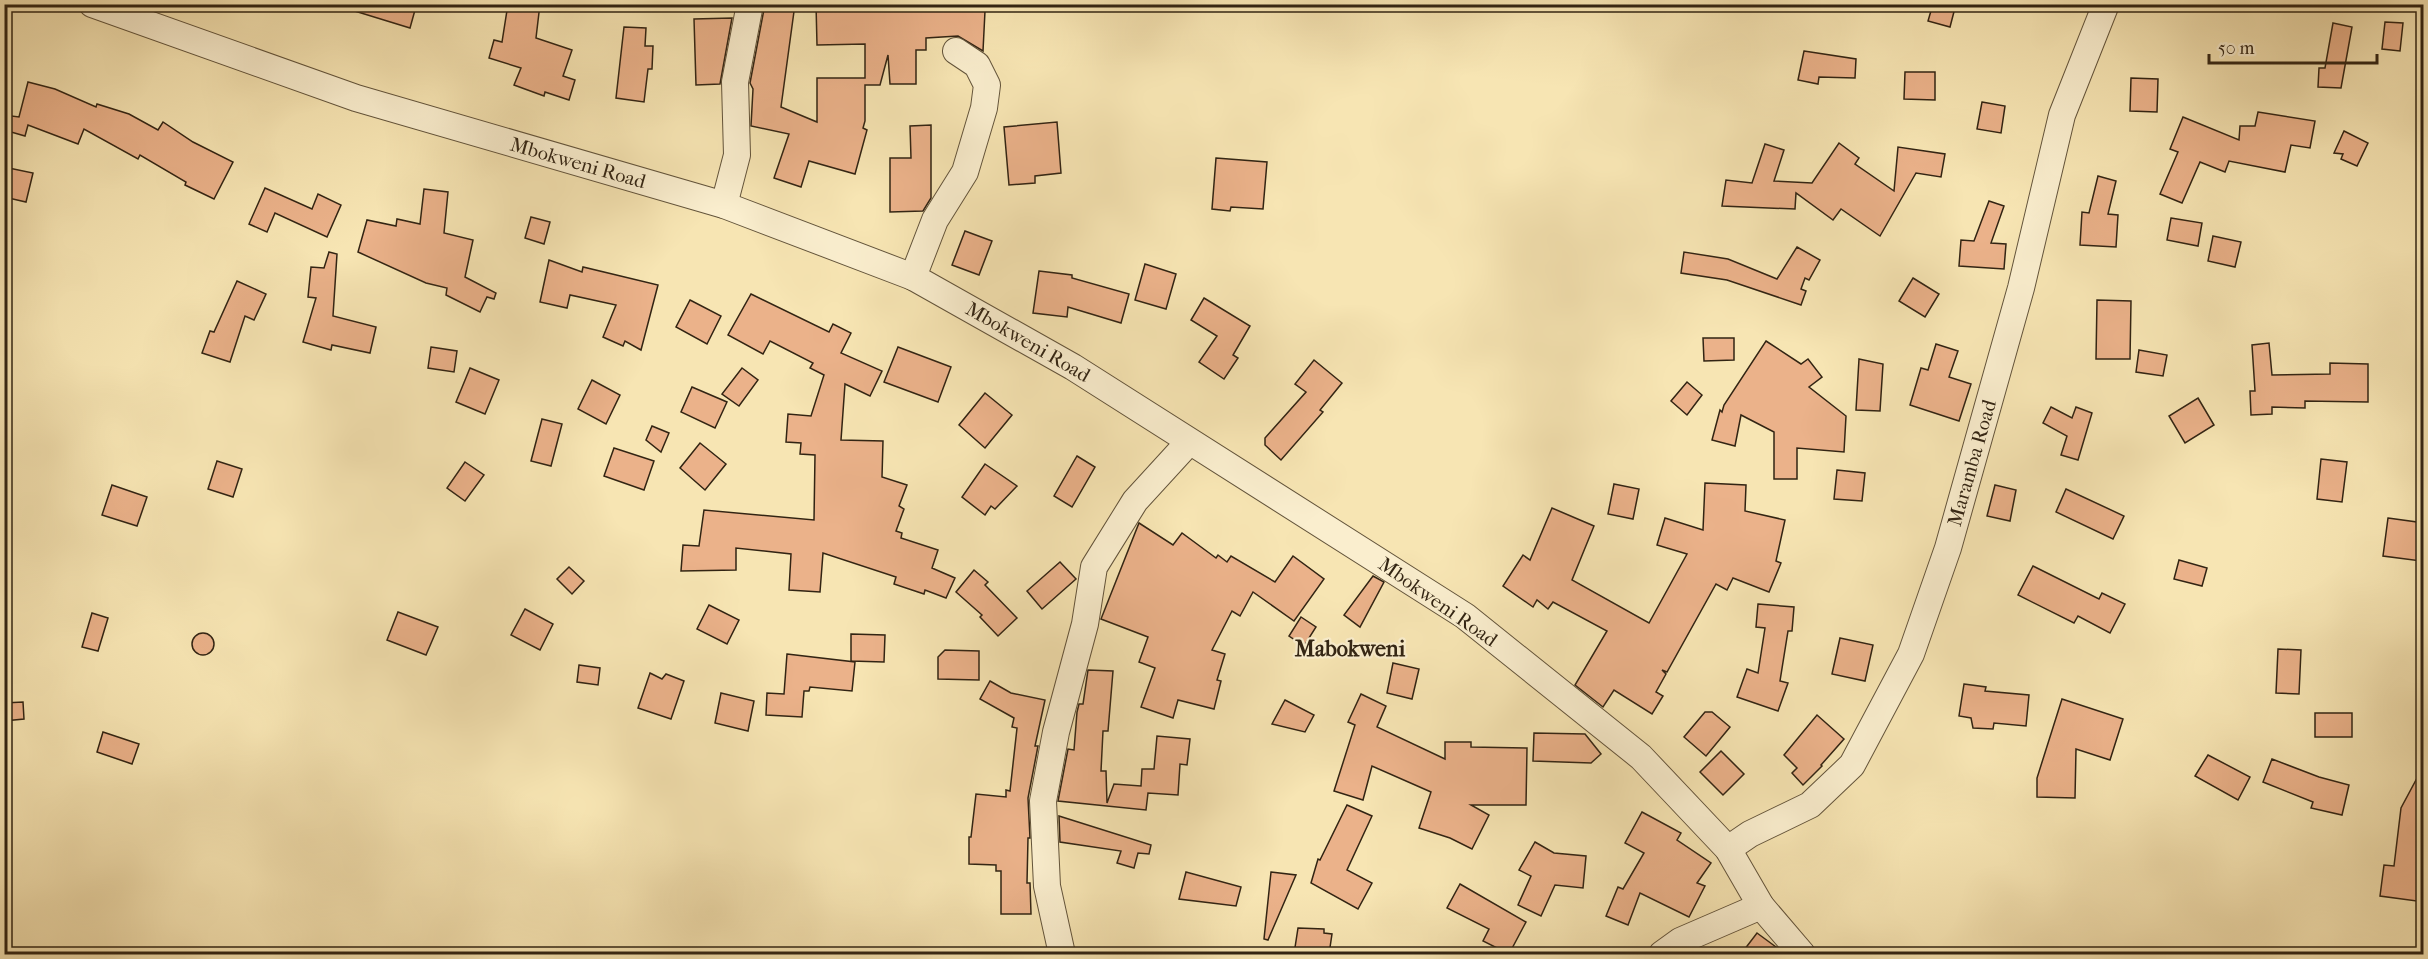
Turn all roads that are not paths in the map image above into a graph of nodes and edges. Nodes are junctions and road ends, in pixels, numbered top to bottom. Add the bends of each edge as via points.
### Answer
1 (92, 4) edge
2 (750, 4) edge
3 (2106, 4) edge
4 (956, 51) dead end
5 (724, 205) junction
6 (913, 277) junction
7 (1189, 442) junction
8 (1728, 849) junction
9 (1761, 906) junction
10 (1062, 954) edge
11 (1662, 954) edge
12 (1802, 954) edge

1 - 5 street, Mbokweni Road via 356,98
2 - 5 street via 735,82 737,155
3 - 8 street, Maramba Road via 2062,115 2021,288 1952,537 1911,654 1852,765 1810,805
4 - 6 street via 977,65 987,85 984,108 965,172 935,220
5 - 6 street, Mbokweni Road
6 - 7 street, Mbokweni Road via 1074,367
7 - 8 street, Mbokweni Road via 1465,616 1641,757
7 - 10 street via 1135,501 1094,567 1085,624 1056,732 1043,801 1047,886
8 - 9 street, Mbokweni Road
9 - 11 street via 1680,941
9 - 12 street, Mbokweni Road

